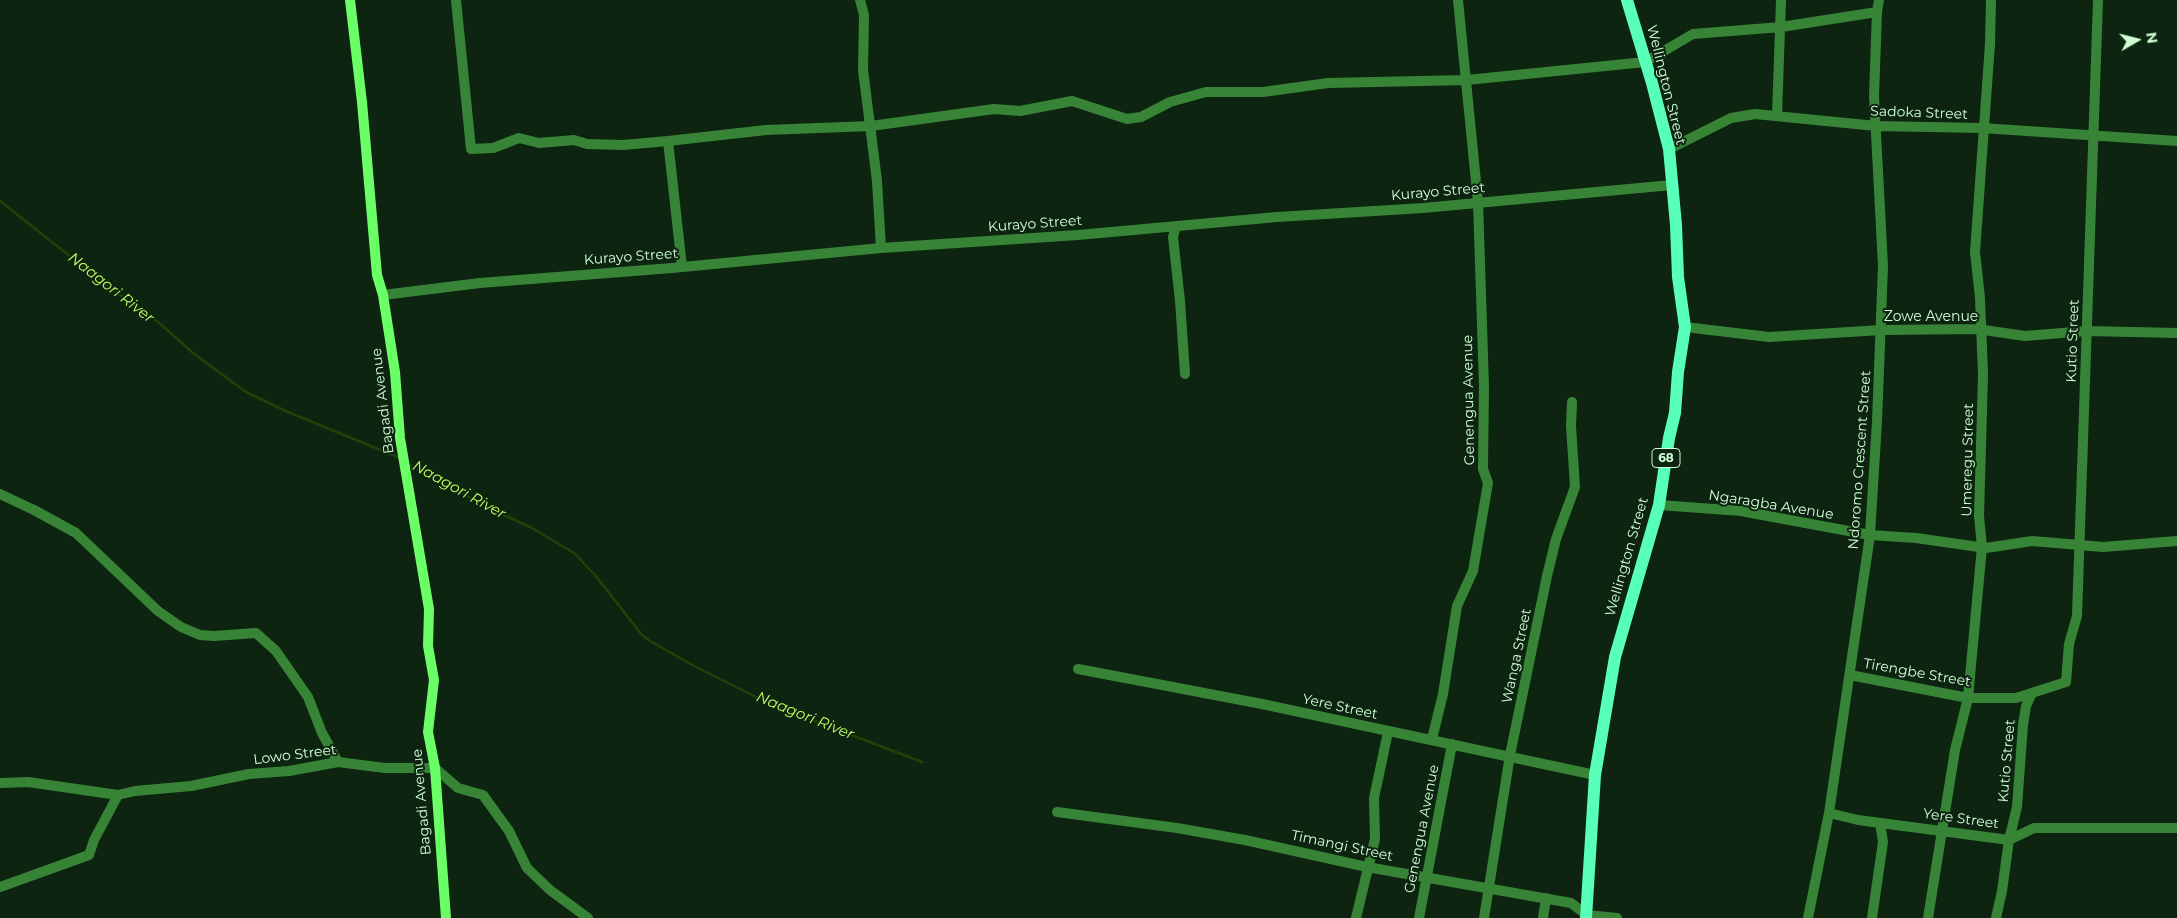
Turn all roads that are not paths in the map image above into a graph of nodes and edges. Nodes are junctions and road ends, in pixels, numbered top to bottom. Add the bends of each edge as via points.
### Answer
1 (350, 0) edge
2 (456, 0) edge
3 (860, 0) edge
4 (1458, 0) edge
5 (1627, 0) edge
6 (1781, 0) edge
7 (1879, 0) edge
8 (1990, 0) edge
9 (2098, 0) edge
10 (1877, 12) junction
11 (1780, 27) junction
12 (1645, 62) junction
13 (1467, 80) junction
14 (1777, 115) junction
15 (871, 126) junction
16 (1876, 126) junction
17 (1982, 128) junction
18 (2094, 136) junction
19 (668, 141) junction
20 (2177, 141) edge
21 (1668, 149) junction
22 (1672, 185) junction
23 (1478, 202) junction
24 (1176, 226) junction
25 (881, 248) junction
26 (682, 267) junction
27 (383, 296) junction
28 (1685, 327) junction
29 (1881, 330) junction
30 (1980, 330) junction
31 (2087, 331) junction
32 (2177, 333) edge
33 (1185, 374) dead end
34 (1572, 402) dead end
35 (0, 494) edge
36 (1659, 505) junction
37 (1870, 534) junction
38 (2177, 541) edge
39 (2080, 545) junction
40 (1982, 546) junction
41 (1078, 669) dead end
42 (1850, 675) junction
43 (2066, 682) joint
44 (2031, 695) junction
45 (1968, 698) junction
46 (1388, 732) junction
47 (1432, 739) junction
48 (1452, 744) junction
49 (1510, 755) junction
50 (338, 762) junction
51 (434, 768) junction
52 (1595, 775) junction
53 (0, 782) edge
54 (118, 795) junction
55 (1057, 812) dead end
56 (1829, 813) junction
57 (1880, 823) junction
58 (2177, 828) edge
59 (1942, 830) junction
60 (2009, 840) junction
61 (1367, 867) junction
62 (1427, 876) junction
63 (0, 887) edge
64 (1490, 890) junction
65 (1546, 898) junction
66 (1586, 916) edge
67 (446, 918) edge
68 (588, 918) edge
69 (1356, 918) edge
70 (1419, 918) edge
71 (1484, 918) edge
72 (1543, 918) edge
73 (1616, 918) edge
74 (1808, 918) edge
75 (1872, 918) edge
76 (1928, 918) edge
77 (1996, 918) edge

1 - 27 street, Bagadi Avenue via 377,276
2 - 19 street via 471,150 492,148 519,138 539,143 574,140 587,144 623,145
3 - 15 street via 864,15 863,70
4 - 13 street, Genengua Avenue
5 - 12 main road, Wellington Street / 68
6 - 11 street
7 - 10 street, Ndoromo Crescent Street
8 - 17 street, Umeregu Street
9 - 18 street, Kutio Street
10 - 11 street
10 - 16 street, Ndoromo Crescent Street
11 - 12 street via 1692,34
11 - 14 street
12 - 13 street
12 - 21 main road, Wellington Street / 68
13 - 15 street via 1328,83 1263,92 1206,92 1127,119 1072,101 1020,111 994,109
13 - 23 street, Genengua Avenue
14 - 16 street, Sadoka Street
14 - 21 street, Sadoka Street via 1731,118
15 - 19 street via 766,130
15 - 25 street
16 - 17 street, Sadoka Street
16 - 29 street, Ndoromo Crescent Street via 1883,266
17 - 18 street, Sadoka Street
17 - 30 street, Umeregu Street via 1975,252
18 - 20 street, Sadoka Street
18 - 31 street, Kutio Street
19 - 26 street
21 - 22 main road, Wellington Street / 68
22 - 23 street, Kurayo Street
22 - 28 main road, Wellington Street / 68
23 - 24 street, Kurayo Street
23 - 47 street, Genengua Avenue via 1484,386 1483,468 1488,483 1473,570 1457,606
24 - 25 street, Kurayo Street
24 - 33 street via 1173,237
25 - 26 street, Kurayo Street
26 - 27 street, Kurayo Street
27 - 51 street, Bagadi Avenue via 395,372 400,438 429,609 428,646 434,680 428,732
28 - 29 street, Zowe Avenue via 1769,337
28 - 36 main road, Wellington Street / 68 via 1675,413
29 - 30 street, Zowe Avenue
29 - 37 street, Ndoromo Crescent Street
30 - 31 street, Zowe Avenue via 2026,336
30 - 40 street, Umeregu Street via 1983,375 1979,516
31 - 32 street, Zowe Avenue
31 - 39 street, Kutio Street
34 - 49 street, Wanga Street via 1575,487 1556,539 1547,576
35 - 50 street via 76,533 158,612 181,627 200,635 256,633 276,651 308,697
36 - 37 street, Ngaragba Avenue via 1741,512
36 - 52 main road, Wellington Street / 68 via 1615,657
37 - 40 street, Ngaragba Avenue
37 - 42 street, Ndoromo Crescent Street
38 - 39 street, Ngaragba Avenue via 2102,547
39 - 40 street, Ngaragba Avenue via 2032,541
39 - 43 street, Kutio Street via 2077,616 2069,644
40 - 45 street, Umeregu Street
41 - 46 street, Yere Street
42 - 45 street, Tirengbe Street
42 - 56 street, Ndoromo Crescent Street
43 - 44 street, Tirengbe Street
44 - 45 street, Tirengbe Street
44 - 60 street, Kutio Street via 2023,725 2017,807
45 - 59 street, Umeregu Street via 1955,750
46 - 47 street, Yere Street
46 - 61 street via 1374,798 1375,839
47 - 48 street, Yere Street
48 - 49 street, Yere Street
48 - 62 street, Genengua Avenue
49 - 52 street, Yere Street
49 - 64 street, Wanga Street
50 - 51 street, Lowo Street via 385,768
50 - 54 street, Lowo Street
51 - 67 street, Bagadi Avenue
51 - 68 street via 458,788 484,795 509,832 527,868
52 - 66 main road, Wellington Street / 68
53 - 54 street, Lowo Street via 28,782
54 - 63 street via 89,855
55 - 61 street, Timangi Street via 1245,840
56 - 57 street, Yere Street via 1840,818
56 - 74 street, Ndoromo Crescent Street
57 - 59 street, Yere Street
57 - 75 street via 1883,842
58 - 60 street, Yere Street via 2034,828
59 - 60 street, Yere Street
59 - 76 street, Umeregu Street
60 - 77 street, Kutio Street
61 - 62 street, Timangi Street
61 - 69 street
62 - 64 street, Timangi Street
62 - 70 street, Genengua Avenue
64 - 65 street, Timangi Street
64 - 71 street, Wanga Street
65 - 66 street, Timangi Street via 1571,903
65 - 72 street
66 - 73 street, Timangi Street

